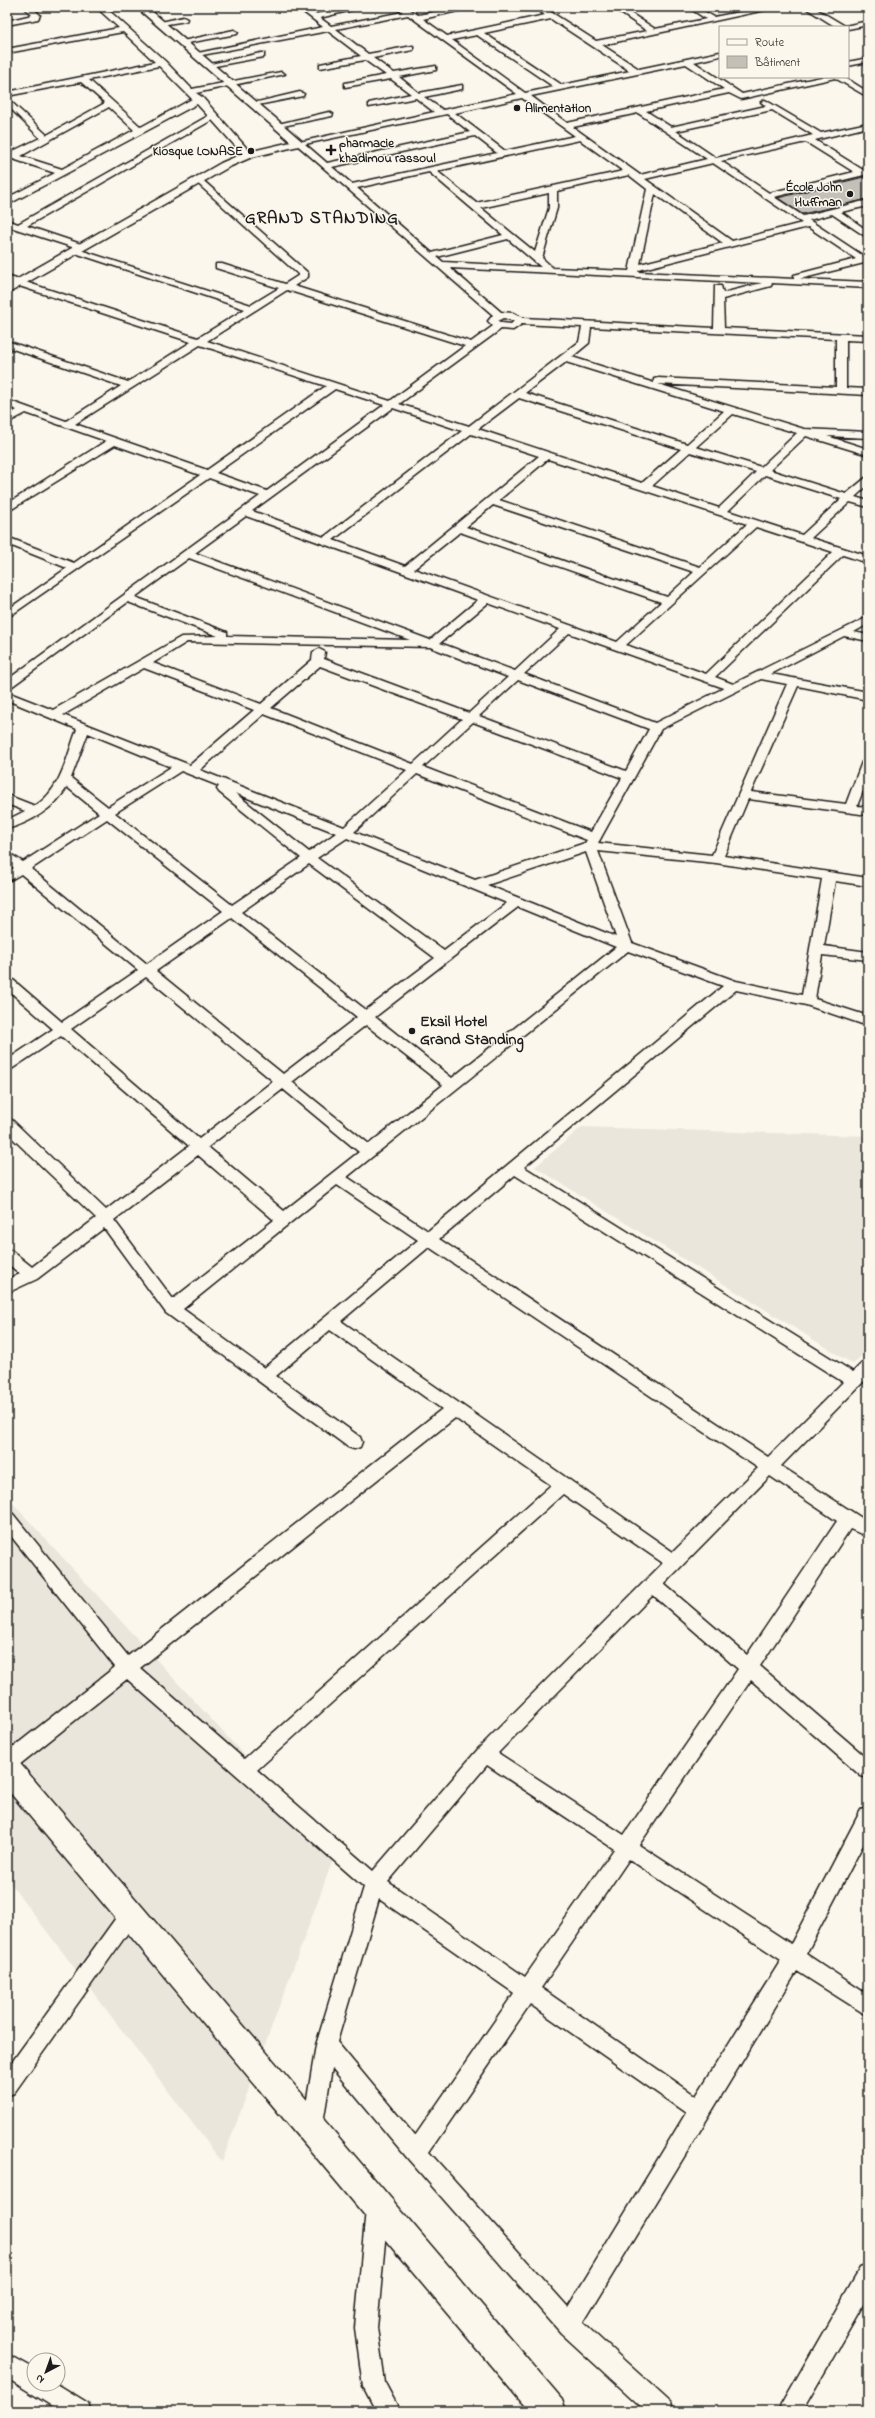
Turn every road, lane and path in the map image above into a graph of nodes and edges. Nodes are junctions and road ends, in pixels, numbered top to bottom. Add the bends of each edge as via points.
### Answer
1 (28, 7) edge
2 (100, 7) edge
3 (141, 7) edge
4 (301, 7) edge
5 (400, 7) edge
6 (471, 7) edge
7 (538, 7) edge
8 (633, 7) edge
9 (692, 7) edge
10 (775, 7) edge
11 (808, 7) edge
12 (356, 8) edge
13 (618, 8) edge
14 (412, 15) junction
15 (552, 16) junction
16 (314, 17) junction
17 (183, 19) dead end
18 (713, 20) junction
19 (7, 23) edge
20 (868, 23) edge
21 (161, 24) junction
22 (840, 26) edge
23 (849, 27) edge
24 (125, 29) junction
25 (329, 29) junction
26 (234, 32) dead end
27 (478, 32) junction
28 (654, 32) junction
29 (445, 39) junction
30 (182, 42) junction
31 (595, 44) junction
32 (410, 48) dead end
33 (7, 51) edge
34 (197, 54) junction
35 (719, 54) edge
36 (261, 55) dead end
37 (367, 57) junction
38 (868, 60) edge
39 (687, 61) junction
40 (162, 63) junction
41 (849, 64) edge
42 (210, 65) junction
43 (323, 66) dead end
44 (433, 68) dead end
45 (638, 72) junction
46 (281, 74) dead end
47 (392, 76) junction
48 (827, 78) edge
49 (840, 78) edge
50 (83, 80) junction
51 (231, 84) junction
52 (348, 85) dead end
53 (868, 86) edge
54 (459, 87) dead end
55 (561, 88) junction
56 (857, 89) junction
57 (731, 90) junction
58 (191, 92) junction
59 (7, 94) edge
60 (300, 94) dead end
61 (752, 94) junction
62 (868, 95) edge
63 (417, 96) junction
64 (524, 96) junction
65 (199, 99) junction
66 (7, 100) edge
67 (109, 104) junction
68 (253, 104) junction
69 (372, 105) dead end
70 (773, 107) junction
71 (639, 110) junction
72 (445, 113) junction
73 (329, 114) dead end
74 (214, 116) junction
75 (278, 125) junction
76 (868, 125) edge
77 (565, 126) junction
78 (670, 130) junction
79 (140, 131) junction
80 (478, 133) junction
81 (820, 136) junction
82 (582, 137) junction
83 (46, 138) junction
84 (808, 139) junction
85 (299, 143) junction
86 (504, 154) junction
87 (248, 155) junction
88 (10, 156) edge
89 (715, 160) junction
90 (325, 166) junction
91 (431, 170) junction
92 (62, 172) junction
93 (630, 172) junction
94 (865, 172) edge
95 (638, 178) junction
96 (198, 179) junction
97 (349, 187) junction
98 (652, 188) junction
99 (553, 189) junction
100 (767, 196) junction
101 (7, 202) edge
102 (868, 203) edge
103 (476, 206) junction
104 (833, 211) junction
105 (806, 222) junction
106 (7, 223) edge
107 (19, 226) junction
108 (868, 235) edge
109 (510, 236) junction
110 (730, 244) junction
111 (78, 249) junction
112 (429, 256) junction
113 (537, 259) junction
114 (865, 259) edge
115 (440, 265) junction
116 (219, 266) dead end
117 (550, 270) junction
118 (634, 271) junction
119 (718, 278) junction
120 (7, 279) edge
121 (782, 281) junction
122 (19, 283) junction
123 (868, 285) edge
124 (285, 287) junction
125 (7, 290) edge
126 (719, 298) junction
127 (252, 308) junction
128 (499, 321) junction
129 (587, 324) junction
130 (719, 331) junction
131 (841, 336) junction
132 (868, 338) edge
133 (199, 342) junction
134 (7, 344) edge
135 (472, 346) junction
136 (564, 358) junction
137 (635, 380) junction
138 (130, 386) junction
139 (333, 386) junction
140 (842, 391) junction
141 (868, 392) edge
142 (517, 394) junction
143 (7, 403) edge
144 (391, 405) junction
145 (25, 409) junction
146 (731, 410) junction
147 (7, 420) edge
148 (68, 424) junction
149 (470, 430) junction
150 (804, 432) junction
151 (868, 435) edge
152 (114, 441) junction
153 (689, 448) junction
154 (868, 452) edge
155 (547, 456) junction
156 (764, 471) junction
157 (208, 474) junction
158 (868, 479) edge
159 (644, 487) junction
160 (268, 495) junction
161 (848, 498) junction
162 (492, 501) junction
163 (868, 504) edge
164 (7, 509) edge
165 (244, 512) junction
166 (721, 512) junction
167 (754, 523) junction
168 (459, 528) junction
169 (804, 539) junction
170 (7, 540) edge
171 (325, 541) junction
172 (841, 551) junction
173 (187, 554) junction
174 (868, 560) edge
175 (75, 567) junction
176 (407, 570) junction
177 (702, 571) junction
178 (127, 598) junction
179 (486, 599) junction
180 (668, 601) junction
181 (7, 615) edge
182 (868, 620) edge
183 (568, 628) junction
184 (844, 632) junction
185 (868, 638) edge
186 (239, 640) junction
187 (320, 642) junction
188 (432, 644) junction
189 (619, 646) junction
190 (318, 660) junction
191 (143, 663) junction
192 (516, 675) junction
193 (759, 675) junction
194 (708, 678) junction
195 (794, 681) junction
196 (7, 686) edge
197 (734, 688) junction
198 (7, 696) edge
199 (868, 696) edge
200 (262, 709) junction
201 (54, 715) junction
202 (471, 717) junction
203 (84, 727) junction
204 (656, 727) junction
205 (868, 762) edge
206 (186, 768) junction
207 (415, 769) junction
208 (629, 776) junction
209 (209, 778) junction
210 (64, 779) junction
211 (744, 795) junction
212 (7, 799) edge
213 (850, 809) junction
214 (868, 811) edge
215 (35, 812) junction
216 (106, 814) junction
217 (7, 825) edge
218 (345, 833) junction
219 (592, 842) junction
220 (7, 856) edge
221 (310, 858) junction
222 (716, 859) junction
223 (22, 868) junction
224 (829, 876) junction
225 (7, 878) edge
226 (868, 882) edge
227 (473, 885) junction
228 (516, 902) junction
229 (231, 912) junction
230 (626, 946) junction
231 (817, 950) junction
232 (868, 956) edge
233 (444, 958) junction
234 (147, 970) junction
235 (7, 982) edge
236 (733, 985) junction
237 (808, 1001) junction
238 (367, 1018) junction
239 (868, 1021) edge
240 (62, 1030) junction
241 (7, 1068) edge
242 (283, 1082) junction
243 (452, 1085) junction
244 (7, 1124) edge
245 (199, 1147) junction
246 (369, 1152) junction
247 (514, 1168) junction
248 (337, 1178) junction
249 (105, 1218) junction
250 (284, 1220) junction
251 (429, 1239) junction
252 (7, 1255) edge
253 (32, 1275) junction
254 (7, 1287) edge
255 (172, 1309) junction
256 (330, 1322) junction
257 (868, 1367) edge
258 (265, 1376) junction
259 (854, 1381) junction
260 (454, 1409) junction
261 (354, 1442) dead end
262 (769, 1467) junction
263 (563, 1484) junction
264 (7, 1519) edge
265 (847, 1519) junction
266 (868, 1530) edge
267 (674, 1562) junction
268 (652, 1584) junction
269 (126, 1668) junction
270 (749, 1668) junction
271 (484, 1754) junction
272 (7, 1763) edge
273 (7, 1769) edge
274 (244, 1770) junction
275 (868, 1770) edge
276 (868, 1816) edge
277 (626, 1847) junction
278 (374, 1884) junction
279 (130, 1914) junction
280 (794, 1958) junction
281 (527, 1991) junction
282 (868, 2006) edge
283 (326, 2045) junction
284 (7, 2086) edge
285 (699, 2110) junction
286 (312, 2130) junction
287 (416, 2153) junction
288 (378, 2207) junction
289 (868, 2276) edge
290 (569, 2325) junction
291 (7, 2365) edge
292 (26, 2377) edge
293 (50, 2392) edge
294 (80, 2411) edge
295 (389, 2411) edge
296 (550, 2411) edge
297 (663, 2411) edge
298 (789, 2411) edge

1 - 19 street via 35,17
2 - 24 street
3 - 21 street
4 - 16 street
5 - 14 street
6 - 14 street
7 - 15 street
8 - 13 street
9 - 18 street
10 - 18 street
11 - 22 street
12 - 16 street
13 - 28 street
14 - 25 street
14 - 29 street
15 - 27 street
15 - 31 street
16 - 25 street
17 - 21 street
18 - 28 street
20 - 23 street
21 - 30 street
24 - 33 street
24 - 40 street
25 - 34 street
25 - 37 street
26 - 30 street
27 - 29 street
27 - 55 street
28 - 31 street
29 - 64 street
30 - 34 street
31 - 45 street
32 - 37 street
34 - 42 street
35 - 39 street
36 - 42 street
37 - 43 street
37 - 47 street
38 - 41 street
39 - 45 street
39 - 57 street
40 - 50 street
40 - 58 street
42 - 51 street
44 - 47 street
45 - 55 street
46 - 51 street
47 - 52 street
47 - 63 street
48 - 61 street
49 - 56 street
50 - 59 street
50 - 67 street
51 - 58 street
51 - 68 street
53 - 56 street
54 - 63 street
55 - 64 street
56 - 62 street
57 - 61 street via 741,96
57 - 71 street
58 - 65 street
60 - 68 street
61 - 70 street
63 - 69 street
63 - 72 street
64 - 72 street
64 - 77 street
65 - 74 street
65 - 79 street
66 - 83 street
67 - 79 street
67 - 83 street
68 - 75 street
70 - 78 street
70 - 81 street
71 - 77 street
71 - 78 street
72 - 80 street
72 - 85 street
73 - 75 street
74 - 87 street
74 - 107 street
75 - 85 street
76 - 81 street
77 - 82 street
78 - 89 street
79 - 92 street
80 - 86 street
80 - 90 street
81 - 84 street
82 - 86 street
82 - 93 street
83 - 88 street
84 - 89 street
84 - 94 street
85 - 87 street
85 - 90 street
86 - 91 street
87 - 96 street
88 - 92 street
89 - 95 street
89 - 100 street
90 - 97 street
91 - 97 street
91 - 103 street
92 - 101 street
93 - 95 street
93 - 99 street
94 - 100 street
95 - 98 street
96 - 111 street
96 - 124 street via 305,274
97 - 112 street
98 - 110 street
98 - 118 street
99 - 103 street
99 - 113 street via 553,208
100 - 105 street
102 - 104 street
103 - 109 street
104 - 105 street
104 - 108 street
105 - 110 street
105 - 114 street
106 - 107 street
107 - 111 street
109 - 112 street
109 - 113 street
110 - 118 street
111 - 122 street
111 - 127 street
112 - 115 street
113 - 117 street
114 - 121 street
115 - 117 street
115 - 128 street
116 - 124 street
117 - 118 street
118 - 119 street
119 - 121 street
119 - 126 street
120 - 122 street
121 - 123 street
121 - 126 street
122 - 125 street
122 - 133 street
124 - 127 street
124 - 135 street
126 - 130 street
127 - 133 street
128 - 129 street via 513,316 520,321
128 - 135 street
129 - 130 street
129 - 136 street via 584,343
130 - 131 street
131 - 132 street
131 - 140 street
133 - 138 street
133 - 139 street
134 - 138 street
135 - 144 street
136 - 137 street
136 - 142 street
137 - 140 street
137 - 146 street
138 - 148 street
139 - 144 street
139 - 157 street
140 - 141 street
142 - 149 street
142 - 153 street
143 - 145 street
144 - 149 street
144 - 160 street
145 - 147 street
145 - 148 street
146 - 150 street
146 - 153 street
148 - 152 street
149 - 155 street
149 - 171 street
150 - 151 street
150 - 154 street
150 - 156 street
152 - 157 street
152 - 164 street
153 - 156 street
153 - 159 street
155 - 159 street
155 - 162 street
156 - 161 street
156 - 166 street
157 - 160 street
157 - 175 street
158 - 161 street
159 - 166 street
160 - 165 street
161 - 163 street
161 - 169 street
162 - 168 street
162 - 177 street
165 - 171 street
165 - 173 street
166 - 167 street
167 - 169 street
167 - 177 street
168 - 176 street
168 - 180 street
169 - 172 street
170 - 175 street
171 - 176 street
172 - 174 street
172 - 194 street
173 - 178 street
173 - 188 street
175 - 181 street
176 - 179 street
177 - 180 street
178 - 186 street
178 - 196 street
179 - 183 street
179 - 188 street
180 - 189 street
182 - 184 street
183 - 189 street
183 - 192 street
184 - 185 street
184 - 193 street
186 - 187 street
186 - 191 street via 185,639
187 - 188 street
187 - 190 street
188 - 192 street
189 - 194 street
190 - 200 street
190 - 202 street
191 - 200 street
191 - 201 street
192 - 202 street
192 - 204 street
193 - 195 street
193 - 197 street
194 - 197 street
195 - 199 street
195 - 211 street
197 - 204 street
198 - 201 street
200 - 206 street
200 - 207 street
201 - 203 street
202 - 207 street
202 - 208 street
203 - 206 street
203 - 210 street
204 - 208 street
205 - 213 street
206 - 209 street
206 - 216 street
207 - 218 street
207 - 219 street
208 - 219 street
209 - 218 street
209 - 221 street
210 - 215 street via 53,798
210 - 216 street
211 - 213 street
211 - 222 street
212 - 215 street
213 - 214 street
215 - 217 street
216 - 223 street
216 - 229 street
218 - 221 street
218 - 227 street
219 - 222 street
219 - 227 street
219 - 230 street
220 - 223 street
221 - 229 street
221 - 233 street
222 - 224 street
223 - 225 street
223 - 234 street
224 - 226 street
224 - 231 street
227 - 228 street
228 - 230 street
228 - 233 street
229 - 234 street
229 - 238 street
230 - 236 street
230 - 243 street
231 - 232 street
231 - 237 street
233 - 238 street
234 - 240 street
234 - 242 street
235 - 240 street
236 - 237 street
236 - 247 street
237 - 239 street
238 - 242 street
238 - 243 street
240 - 241 street
240 - 245 street
242 - 245 street
242 - 246 street
243 - 246 street
244 - 249 street
245 - 249 street
245 - 250 street
246 - 248 street
247 - 251 street
247 - 259 street
248 - 250 street
248 - 251 street
249 - 253 street
249 - 255 street
250 - 255 street
251 - 256 street
251 - 262 street
252 - 253 street
253 - 254 street
255 - 258 street
256 - 258 street
256 - 260 street
257 - 259 street
258 - 261 street
259 - 262 street
260 - 263 street
260 - 269 street
262 - 265 street
262 - 267 street
263 - 267 street
263 - 274 street
264 - 269 street
265 - 266 street
265 - 270 street
267 - 268 street
268 - 270 street
268 - 271 street
269 - 272 street
269 - 274 street
270 - 275 street
270 - 277 street
271 - 277 street
271 - 278 street
273 - 279 highway
274 - 278 street
276 - 280 street
277 - 280 street
277 - 281 street
278 - 281 street
278 - 283 street
279 - 284 street
279 - 286 highway
280 - 282 street
280 - 285 street
281 - 285 street
281 - 287 street
283 - 286 street
283 - 287 street
285 - 290 street
286 - 288 highway
287 - 290 street
288 - 295 street via 366,2328 374,2386
288 - 296 highway
289 - 298 street
290 - 297 street
291 - 292 street
293 - 294 street

